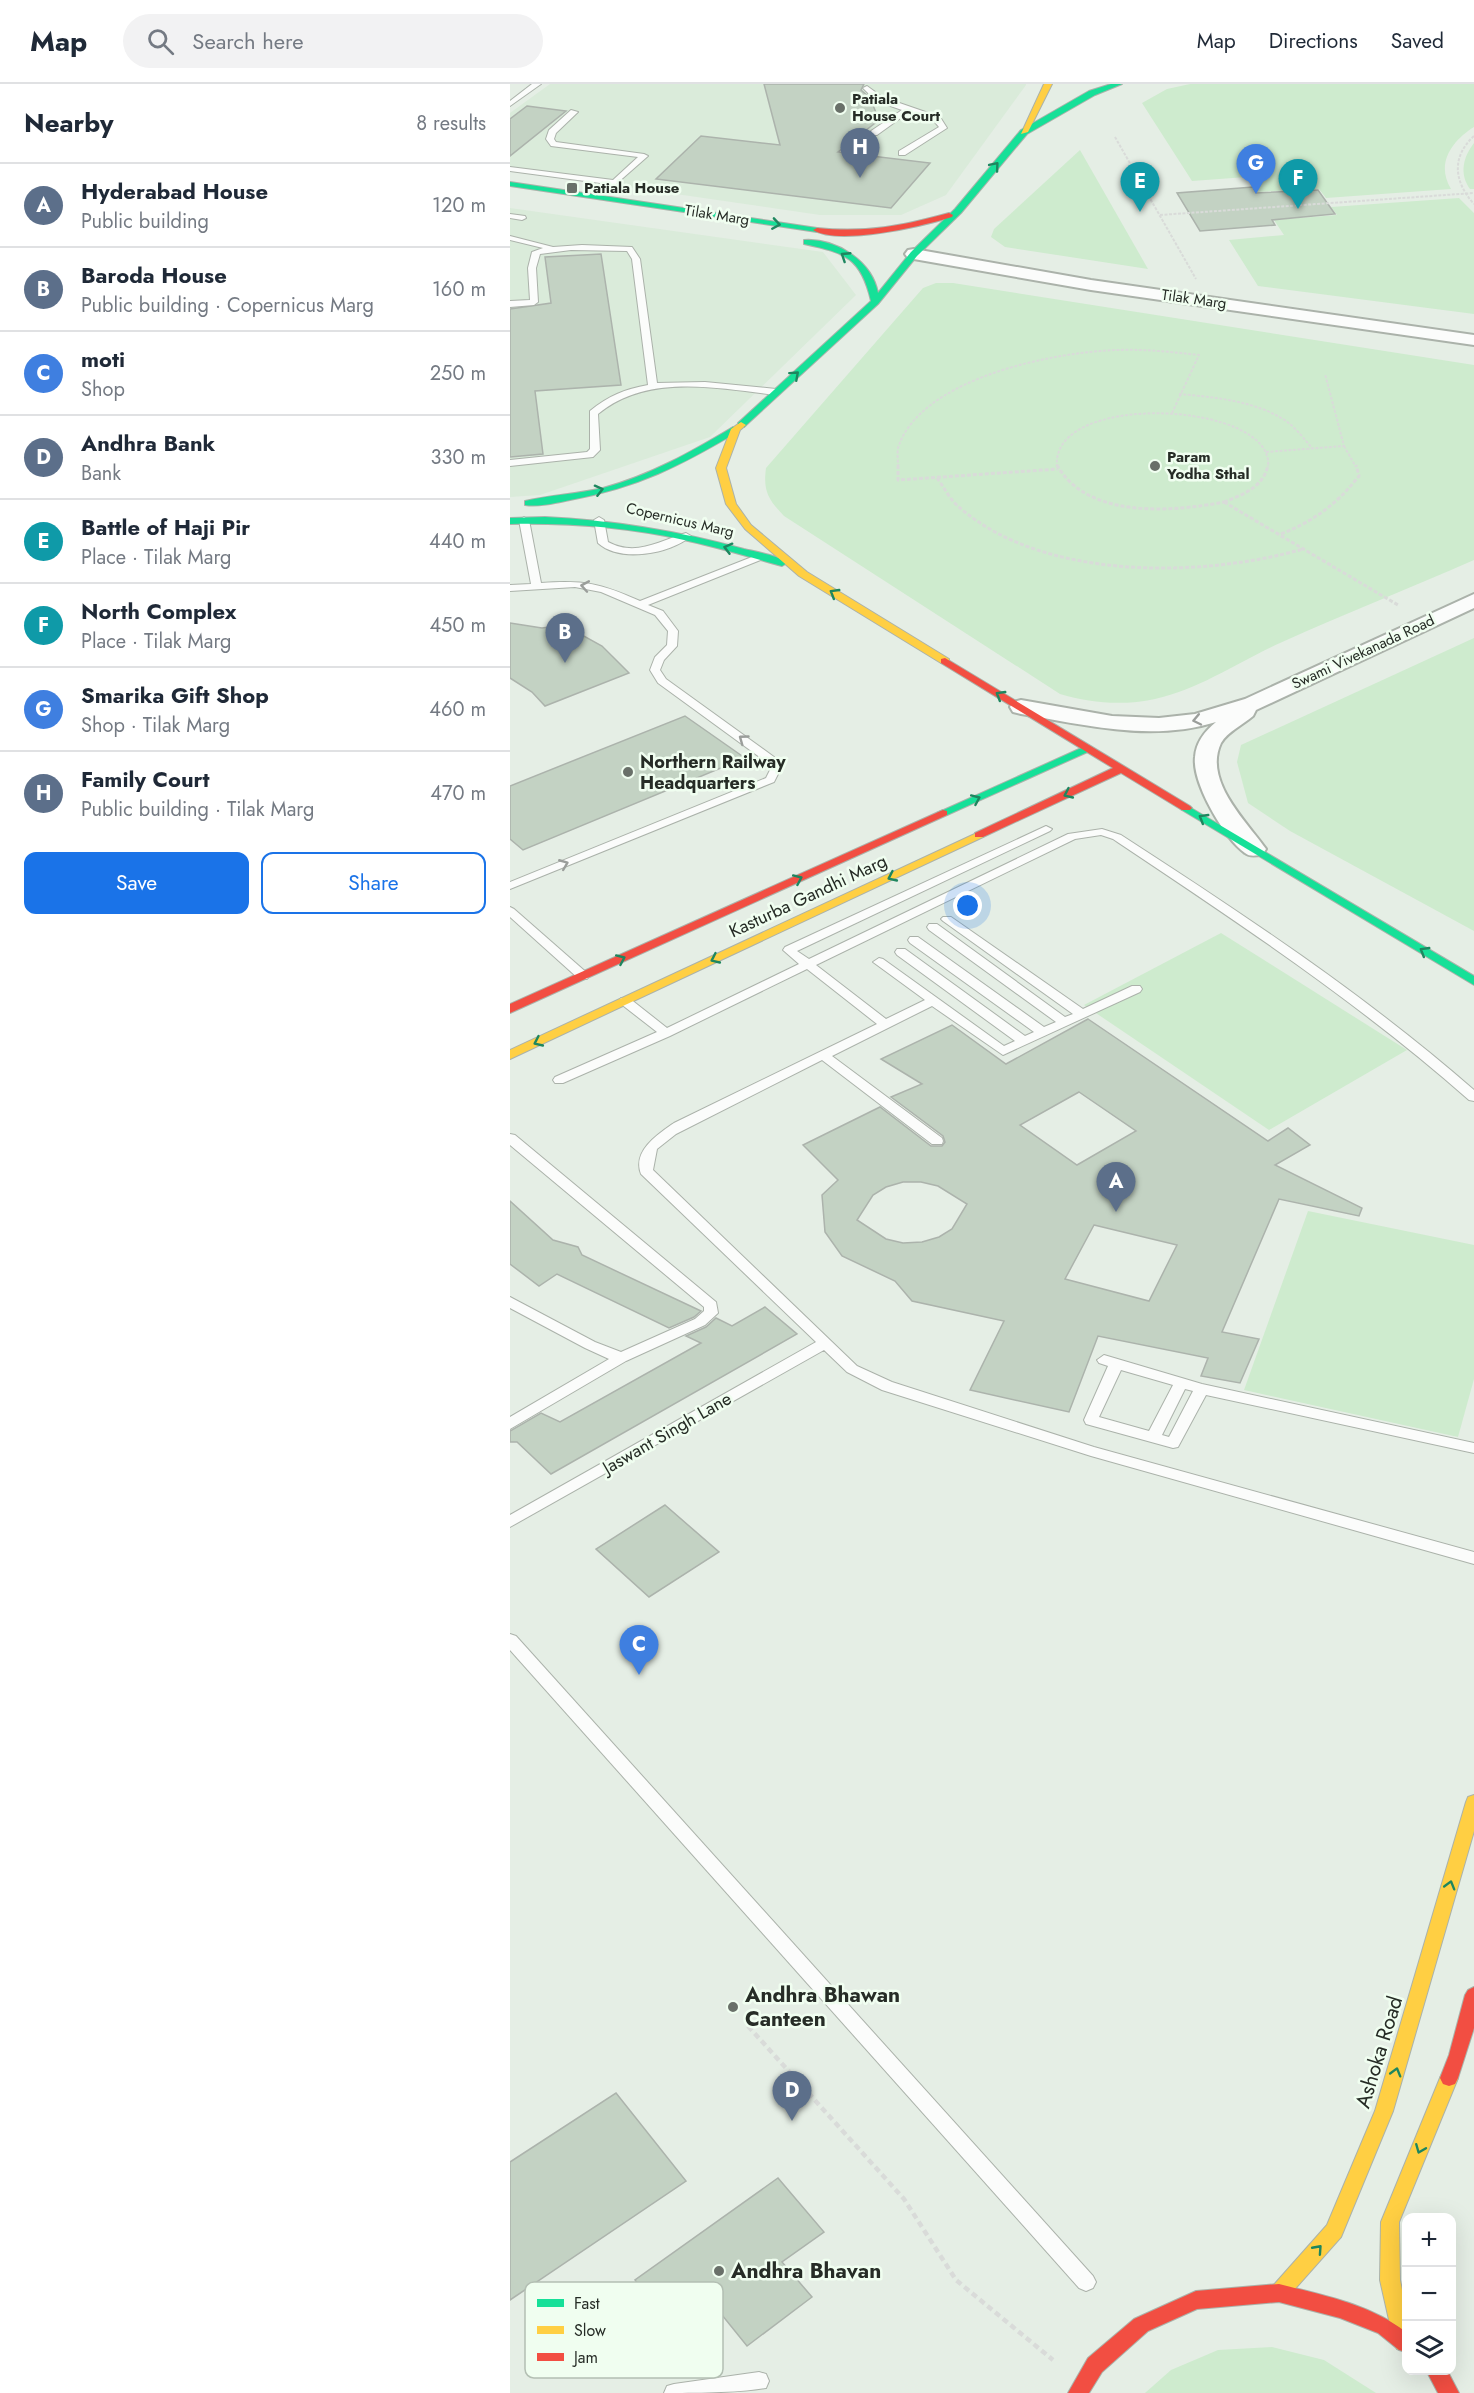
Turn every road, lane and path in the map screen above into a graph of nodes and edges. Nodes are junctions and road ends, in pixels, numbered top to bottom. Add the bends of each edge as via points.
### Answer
1 (537, 84) edge
2 (1048, 84) edge
3 (1118, 84) edge
4 (867, 88) dead end
5 (510, 104) edge
6 (908, 109) junction
7 (574, 112) dead end
8 (1024, 132) junction
9 (874, 133) dead end
10 (1474, 136) edge
11 (1115, 137) dead end
12 (902, 153) dead end
13 (510, 169) edge
14 (615, 183) junction
15 (510, 184) edge
16 (1464, 193) junction
17 (1474, 193) edge
18 (601, 197) junction
19 (1474, 204) edge
20 (958, 211) junction
21 (1160, 215) junction
22 (510, 216) edge
23 (522, 218) dead end
24 (707, 228) dead end
25 (510, 238) edge
26 (553, 248) junction
27 (914, 254) junction
28 (1207, 301) junction
29 (875, 303) junction
30 (510, 304) edge
31 (1474, 340) edge
32 (1325, 374) dead end
33 (653, 386) junction
34 (776, 392) junction
35 (1179, 394) junction
36 (1172, 413) junction
37 (736, 429) junction
38 (1344, 446) junction
39 (1313, 449) junction
40 (1265, 452) junction
41 (510, 464) edge
42 (1058, 469) junction
43 (937, 478) junction
44 (542, 502) junction
45 (1224, 502) junction
46 (510, 505) edge
47 (544, 518) junction
48 (524, 520) junction
49 (599, 520) junction
50 (510, 521) edge
51 (1280, 535) junction
52 (686, 536) junction
53 (1304, 549) junction
54 (760, 557) junction
55 (803, 574) junction
56 (536, 585) junction
57 (510, 588) edge
58 (1474, 600) edge
59 (641, 604) junction
60 (1398, 605) dead end
61 (1253, 704) junction
62 (1021, 707) junction
63 (1088, 748) junction
64 (1121, 769) junction
65 (1046, 829) dead end
66 (1254, 849) junction
67 (510, 886) edge
68 (510, 911) edge
69 (947, 920) dead end
70 (933, 927) dead end
71 (914, 940) dead end
72 (901, 952) dead end
73 (879, 962) dead end
74 (807, 964) junction
75 (584, 976) junction
76 (1474, 981) edge
77 (1136, 989) dead end
78 (625, 1001) junction
79 (933, 1001) junction
80 (510, 1009) edge
81 (1082, 1014) junction
82 (1064, 1022) junction
83 (885, 1024) junction
84 (1043, 1032) junction
85 (666, 1033) junction
86 (1024, 1041) junction
87 (510, 1055) edge
88 (823, 1055) junction
89 (559, 1080) dead end
90 (1474, 1097) edge
91 (510, 1138) edge
92 (937, 1141) dead end
93 (510, 1302) edge
94 (825, 1343) junction
95 (621, 1358) junction
96 (1181, 1383) junction
97 (1202, 1389) junction
98 (510, 1424) edge
99 (1153, 1437) junction
100 (1474, 1448) edge
101 (510, 1522) edge
102 (1474, 1558) edge
103 (510, 1640) edge
104 (1474, 1802) edge
105 (1474, 1995) edge
106 (748, 2026) dead end
107 (1086, 2282) dead end
108 (1279, 2292) junction
109 (1402, 2330) edge
110 (1402, 2340) edge
111 (1439, 2375) edge
112 (759, 2381) dead end
113 (1081, 2388) edge
114 (674, 2393) edge
115 (1449, 2393) edge

1 - 5 lane
2 - 8 main road
3 - 8 main road via 1092,93
4 - 6 lane via 879,99
6 - 9 lane
6 - 12 lane via 937,119 943,128
7 - 14 lane via 552,132 550,139 554,144 644,156
20 -> 8 main road
10 - 16 path via 1460,150 1455,167
11 - 21 path
13 - 14 lane
14 - 18 lane
15 - 18 main road, Tilak Marg
16 - 17 path
16 - 19 path
16 - 21 path
18 -> 20 main road, Tilak Marg via 836,233 898,231 930,224
20 - 27 main road
21 - 28 path
22 - 23 lane
29 -> 24 main road, Tilak Marg via 869,278 848,255 824,244
25 - 26 lane
26 - 30 lane via 536,252 533,257 534,302
26 - 33 lane via 629,249 636,259
27 - 28 street, Tilak Marg
27 - 29 main road
28 - 31 street, Tilak Marg
34 -> 29 main road
32 - 38 path
33 - 34 lane via 686,383
33 - 41 lane via 603,402 593,413 595,450 590,455
34 - 37 main road
35 - 36 path
35 - 39 path via 1232,400 1285,420
35 - 43 path via 1198,355 1152,350 1081,353 1031,362 982,377 943,397 914,421 898,448 898,480
36 - 40 path via 1225,423 1245,432
36 - 42 path via 1129,414 1084,427 1065,439 1058,449
44 -> 37 main road, Copernicus Marg via 614,487 673,466
37 - 55 main road via 721,468 731,504 747,527
38 - 39 path
38 - 51 path via 1359,476 1341,499 1317,519
39 - 40 path
40 - 45 path via 1268,469 1261,482
42 - 43 path
42 - 45 path via 1068,482 1086,493 1138,508 1168,510
43 - 53 path via 960,510 989,529 1014,542 1085,561 1217,567
44 - 46 main road, Copernicus Marg
44 - 47 main road
45 - 51 path
47 - 48 main road, Copernicus Marg
47 - 49 main road, Copernicus Marg
48 - 50 main road, Copernicus Marg
48 - 56 lane
49 - 52 main road, Copernicus Marg
49 - 52 lane via 603,543 621,551 646,551
51 - 53 path
54 -> 52 main road, Copernicus Marg
53 - 60 path
54 - 55 main road, Copernicus Marg
54 - 59 lane
62 -> 55 main road
56 - 57 lane
59 -> 56 lane via 604,589 575,584
58 - 61 street, Swami Vivekanada Road
67 -> 59 lane via 770,780 775,770 770,759 662,681 656,670 659,659 672,646 673,631 659,613
61 -> 62 street via 1197,721 1158,725 1112,723
61 - 66 street via 1211,741 1205,765 1229,820
62 - 63 main road
63 - 64 main road
75 -> 63 main road, Kasturba Gandhi Marg
66 -> 64 main road
64 -> 78 main road, Kasturba Gandhi Marg
65 - 74 lane via 789,950
76 -> 66 main road
68 - 75 lane
69 - 81 lane
70 - 82 lane
71 - 84 lane
72 - 86 lane
73 - 79 lane
74 - 83 lane
74 - 85 lane
74 - 90 lane via 1072,836 1102,832 1117,837 1307,962
75 - 80 main road, Kasturba Gandhi Marg
77 - 81 lane
78 - 85 lane
78 -> 87 main road, Kasturba Gandhi Marg
79 - 83 lane
79 - 86 lane via 1003,1051
81 - 82 lane
82 - 84 lane
83 - 88 lane
84 - 86 lane
85 - 89 lane
88 - 92 lane
88 - 94 lane via 654,1142 646,1155 646,1171
91 - 95 lane via 711,1305 711,1313 700,1322
93 - 95 lane
94 - 101 lane, Jaswant Singh Lane
94 - 102 lane via 852,1369 887,1386 1102,1454
95 - 98 lane
96 - 97 lane
96 - 99 lane
96 - 99 lane via 1111,1361 1091,1419
97 - 99 lane via 1173,1443
97 - 100 lane
103 - 107 lane
108 -> 104 main road, Ashoka Road via 1334,2231 1384,2111
105 -> 109 main road via 1458,2055 1390,2222 1390,2280
106 - 113 path via 904,2199 956,2280
108 - 110 main road via 1341,2309 1385,2327
108 - 113 main road via 1196,2300 1141,2325 1095,2365
111 - 115 main road
112 - 114 lane

